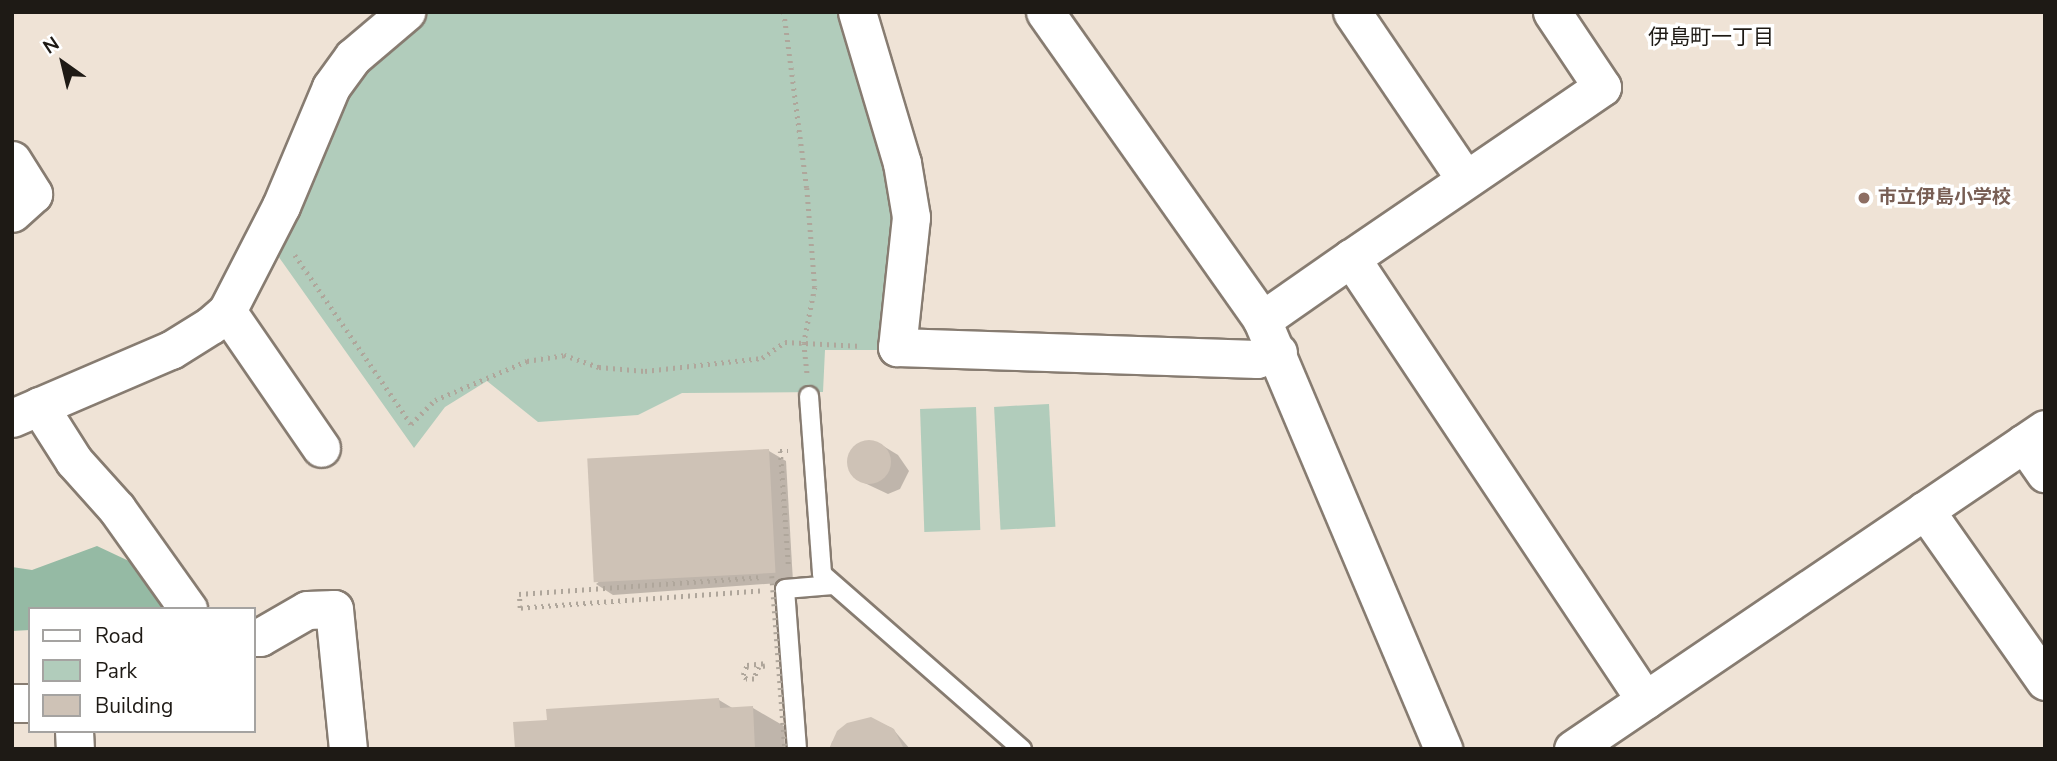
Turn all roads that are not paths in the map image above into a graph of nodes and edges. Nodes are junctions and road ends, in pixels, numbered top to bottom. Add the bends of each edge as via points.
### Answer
1 (406, 12) edge
2 (857, 12) edge
3 (1045, 12) edge
4 (1352, 12) edge
5 (1552, 12) edge
6 (367, 24) edge
7 (12, 160) edge
8 (1465, 179) junction
9 (12, 213) edge
10 (1351, 258) junction
11 (227, 311) junction
12 (1270, 336) junction
13 (808, 389) road end
14 (26, 412) edge
15 (2034, 436) edge
16 (321, 448) dead end
17 (2045, 473) edge
18 (1925, 510) junction
19 (833, 585) junction
20 (187, 607) edge
21 (256, 637) edge
22 (2045, 681) edge
23 (1645, 700) junction
24 (348, 749) edge
25 (797, 749) edge
26 (1022, 749) edge
27 (1443, 749) edge
28 (1573, 749) edge

1 - 6 street
2 - 12 street via 902,163 911,217 897,347 1257,359
3 - 12 street
4 - 8 street
5 - 8 street via 1602,87
6 - 11 street via 353,57 331,87 273,222
7 - 9 street via 33,194
8 - 10 street
10 - 12 street
10 - 23 street
11 - 14 street via 171,350
11 - 16 street
12 - 27 street
13 - 19 lane via 822,574
14 - 20 street via 117,509
15 - 17 street
15 - 18 street
18 - 22 street
18 - 23 street
19 - 25 lane via 781,579
19 - 26 lane
21 - 24 street via 307,610 334,609
23 - 28 street

